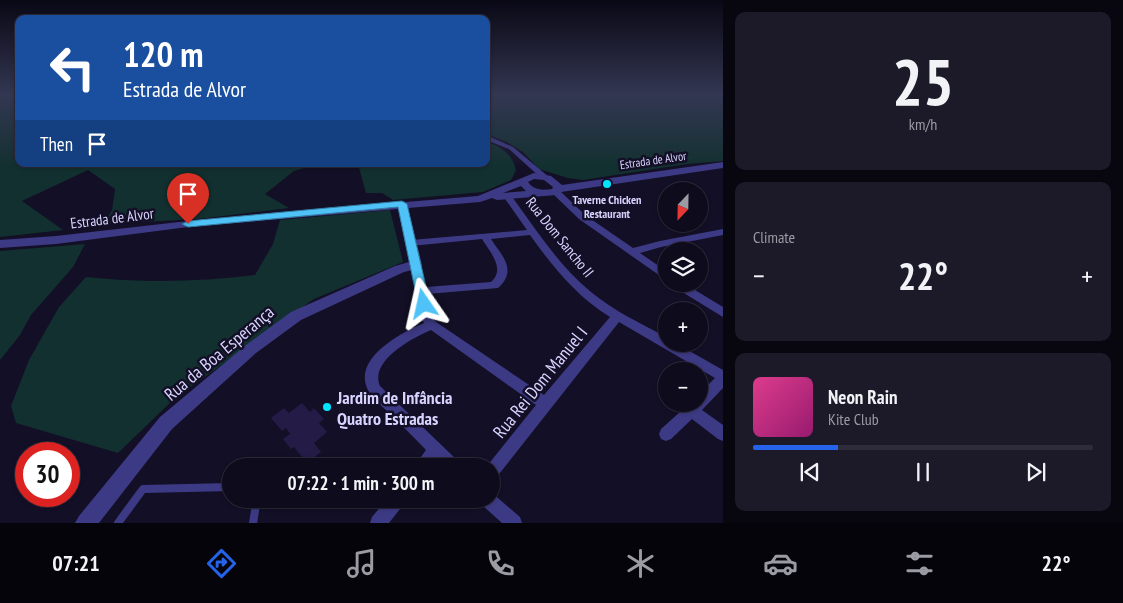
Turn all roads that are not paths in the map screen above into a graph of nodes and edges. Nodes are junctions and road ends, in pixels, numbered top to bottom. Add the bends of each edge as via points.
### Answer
1 (490, 139) edge
2 (526, 162) junction
3 (723, 165) edge
4 (547, 178) junction
5 (524, 180) junction
6 (588, 183) junction
7 (557, 190) junction
8 (538, 193) junction
9 (507, 196) junction
10 (480, 198) junction
11 (402, 204) junction
12 (571, 208) junction
13 (532, 232) junction
14 (723, 232) edge
15 (485, 237) junction
16 (411, 243) junction
17 (0, 244) edge
18 (631, 252) junction
19 (416, 265) junction
20 (658, 271) edge
21 (421, 291) junction
22 (690, 292) edge
23 (723, 313) edge
24 (618, 315) junction
25 (432, 325) junction
26 (658, 338) edge
27 (682, 352) edge
28 (723, 377) edge
29 (708, 393) edge
30 (544, 404) junction
31 (690, 412) edge
32 (702, 412) edge
33 (666, 434) dead end
34 (723, 434) edge
35 (436, 450) junction
36 (430, 458) edge
37 (444, 458) edge
38 (500, 461) edge
39 (222, 487) edge
40 (256, 508) edge
41 (390, 508) edge
42 (498, 508) edge
43 (86, 523) edge
44 (118, 523) edge
45 (253, 523) edge
46 (378, 523) edge
47 (514, 523) edge

1 - 2 street via 511,148
2 - 4 street
2 - 5 street
3 - 6 street, Estrada de Alvor
4 - 5 street, Estrada de Alvor via 532,176
4 - 6 street, Estrada de Alvor
4 - 7 street via 556,183
5 - 8 street via 527,188
5 - 10 street, Estrada de Alvor
6 - 7 street, Estrada de Alvor
7 - 8 street, Estrada de Alvor
7 - 12 street
8 - 9 street, Estrada de Alvor
8 - 12 street
9 - 10 street, Estrada de Alvor
9 - 13 street, Rua Dom Sancho II
10 - 11 street, Estrada de Alvor
11 - 16 street
11 - 17 street, Estrada de Alvor
12 - 18 street
13 - 15 street
13 - 24 street, Rua Dom Sancho II via 580,289
14 - 18 street
15 - 16 street
15 - 21 street via 504,268 502,280 494,285
16 - 19 street
18 - 20 street
19 - 21 street
19 - 43 street, Rua da Boa Esperança via 400,269 296,316 252,349 166,423
21 - 25 street via 427,318
22 - 23 street
24 - 26 street, Rua Dom Sancho II
24 - 30 street, Rua Rei Dom Manuel I
25 - 30 street
25 - 35 street via 415,331 384,354 370,378 375,390
27 - 28 street, Rua Dom Sancho II
28 - 29 street
30 - 38 street, Rua Rei Dom Manuel I
31 - 33 street
32 - 34 street
35 - 36 street
35 - 37 street
39 - 44 lane via 143,489
40 - 45 lane
41 - 46 street
42 - 47 street

